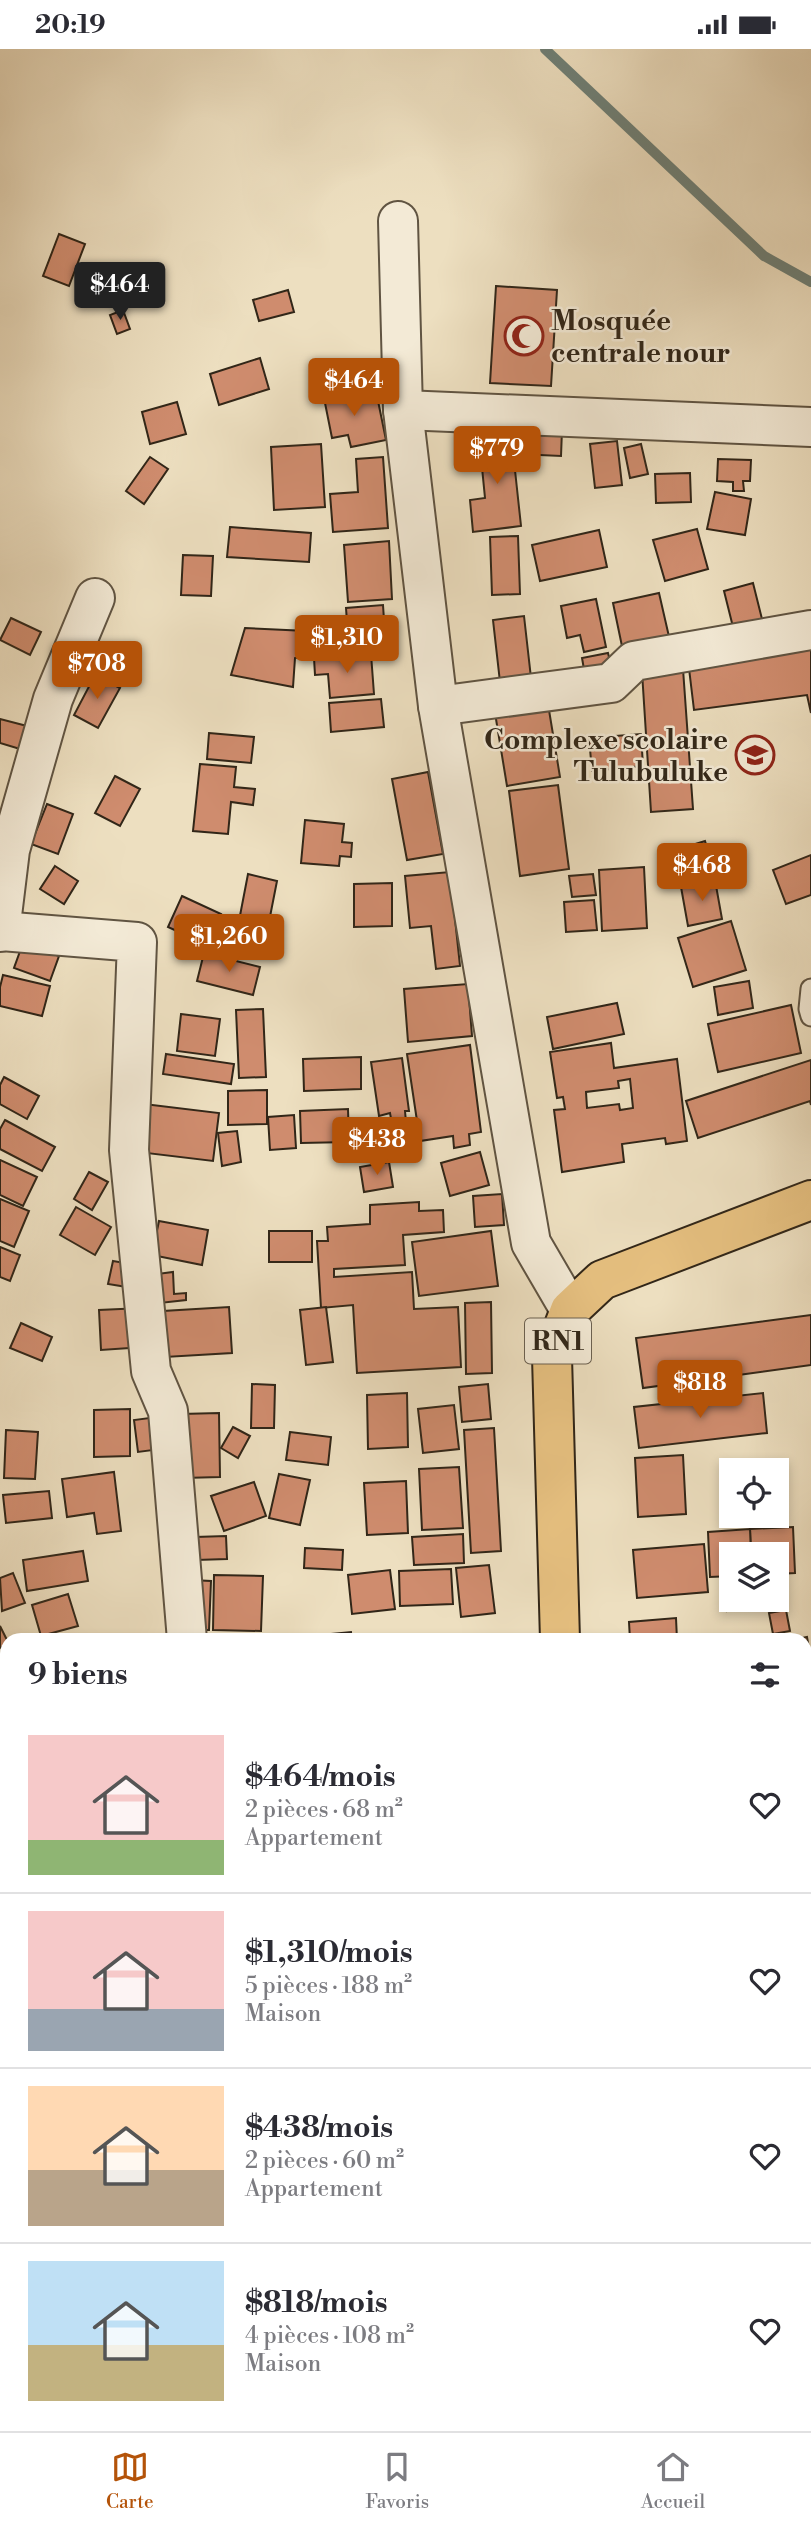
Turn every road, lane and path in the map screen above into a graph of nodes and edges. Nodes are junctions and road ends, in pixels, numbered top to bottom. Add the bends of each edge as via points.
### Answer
1 (398, 221) dead end
2 (403, 409) junction
3 (811, 427) edge
4 (95, 598) dead end
5 (811, 630) edge
6 (438, 706) junction
7 (0, 931) edge
8 (811, 989) edge
9 (811, 1016) edge
10 (811, 1200) edge
11 (570, 1310) junction
12 (186, 1633) edge
13 (559, 1633) edge

1 - 2 street
2 - 3 street
2 - 6 street
4 - 7 street via 53,699 10,851
5 - 6 street via 634,661 611,683
6 - 11 street via 531,1243
7 - 12 street via 137,942 130,1150 151,1371 168,1411
8 - 9 lane
10 - 11 highway, RN1 via 602,1280
11 - 13 highway, RN1 via 552,1357

